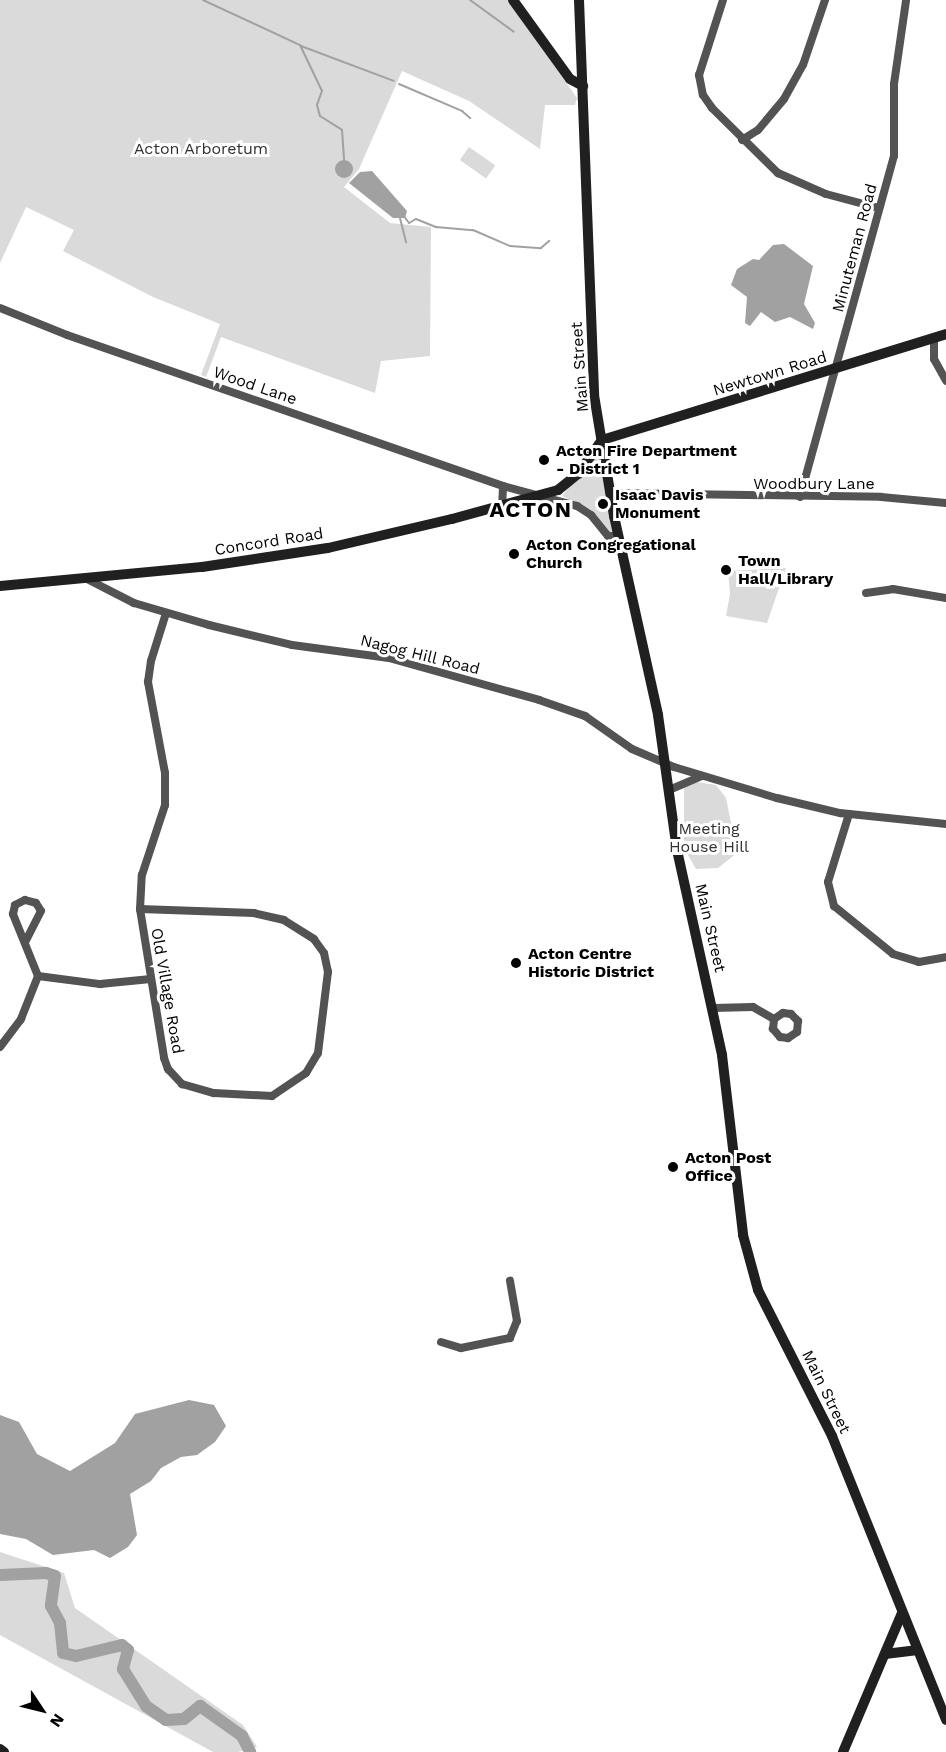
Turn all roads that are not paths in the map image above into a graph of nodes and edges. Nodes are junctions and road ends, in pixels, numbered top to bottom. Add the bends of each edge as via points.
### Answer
1 (513, 0) edge
2 (579, 0) edge
3 (723, 0) edge
4 (825, 0) edge
5 (906, 1) edge
6 (583, 86) junction
7 (742, 140) junction
8 (879, 208) junction
9 (0, 308) edge
10 (946, 334) edge
11 (934, 338) junction
12 (836, 369) junction
13 (946, 381) edge
14 (602, 440) junction
15 (503, 486) junction
16 (610, 493) junction
17 (542, 496) junction
18 (800, 497) junction
19 (946, 503) edge
20 (502, 507) junction
21 (619, 536) junction
22 (87, 579) junction
23 (0, 586) edge
24 (866, 593) dead end
25 (946, 598) edge
26 (166, 614) junction
27 (665, 760) junction
28 (702, 776) junction
29 (669, 790) junction
30 (849, 814) junction
31 (946, 824) edge
32 (140, 909) junction
33 (26, 941) junction
34 (946, 957) edge
35 (38, 976) junction
36 (151, 979) junction
37 (713, 1008) junction
38 (774, 1019) dead end
39 (0, 1047) edge
40 (510, 1281) dead end
41 (441, 1342) dead end
42 (902, 1613) junction
43 (916, 1650) junction
44 (885, 1654) junction
45 (946, 1720) edge
46 (0, 1749) edge
47 (4, 1752) edge
48 (843, 1752) edge

1 - 6 main road via 570,79
2 - 6 main road, Main Street
3 - 7 street via 701,62 700,86 712,108
4 - 7 street via 803,65 784,99 758,130
5 - 8 street, Minuteman Road via 894,84 896,144
6 - 14 main road, Main Street via 594,394
7 - 8 street via 778,173 806,187
8 - 12 street, Minuteman Road
9 - 15 street, Wood Lane via 67,335
10 - 11 main road, Newtown Road
11 - 12 main road, Newtown Road
11 - 13 street via 934,359
12 - 14 main road, Newtown Road
12 - 18 street, Minuteman Road
14 - 16 main road, Main Street
14 - 17 main road, Concord Road via 573,479
15 - 17 street, Wood Lane
15 - 20 street
16 - 18 street, Woodbury Lane
16 - 21 main road, Main Street
17 - 20 main road, Concord Road
17 - 21 street, Concord Road via 586,510 608,536
18 - 19 street, Woodbury Lane
20 - 22 main road, Concord Road via 328,548
21 - 27 main road, Main Street
22 - 23 main road, Concord Road
22 - 26 street, Nagog Hill Road via 108,592
24 - 25 street via 893,589
26 - 27 street, Nagog Hill Road via 292,645 389,658 539,699 585,716 632,748
26 - 32 street, Old Village Road via 150,661 148,682 165,773 165,805 142,875
27 - 28 street, Nagog Hill Road
27 - 29 main road, Main Street
28 - 29 street
28 - 30 street, Nagog Hill Road
29 - 37 main road, Main Street via 677,850
30 - 31 street, Nagog Hill Road
30 - 34 street via 828,882 834,906 897,956 925,962
32 - 36 street, Old Village Road
32 - 36 street, Old Village Road via 254,913 284,920 314,939 324,953 328,972 318,1053 292,1085 272,1096 195,1091 168,1069
33 - 33 street via 41,911 36,903 26,900 15,905 13,914
33 - 35 street
35 - 36 street via 100,984
35 - 39 street via 21,1019
37 - 38 street via 753,1007
37 - 42 main road, Main Street via 743,1235 758,1290 832,1436
40 - 41 street via 517,1321 510,1338 460,1348
42 - 43 main road, Main Street
42 - 44 main road
43 - 44 main road
43 - 45 main road, Main Street
44 - 48 main road
46 - 47 main road

